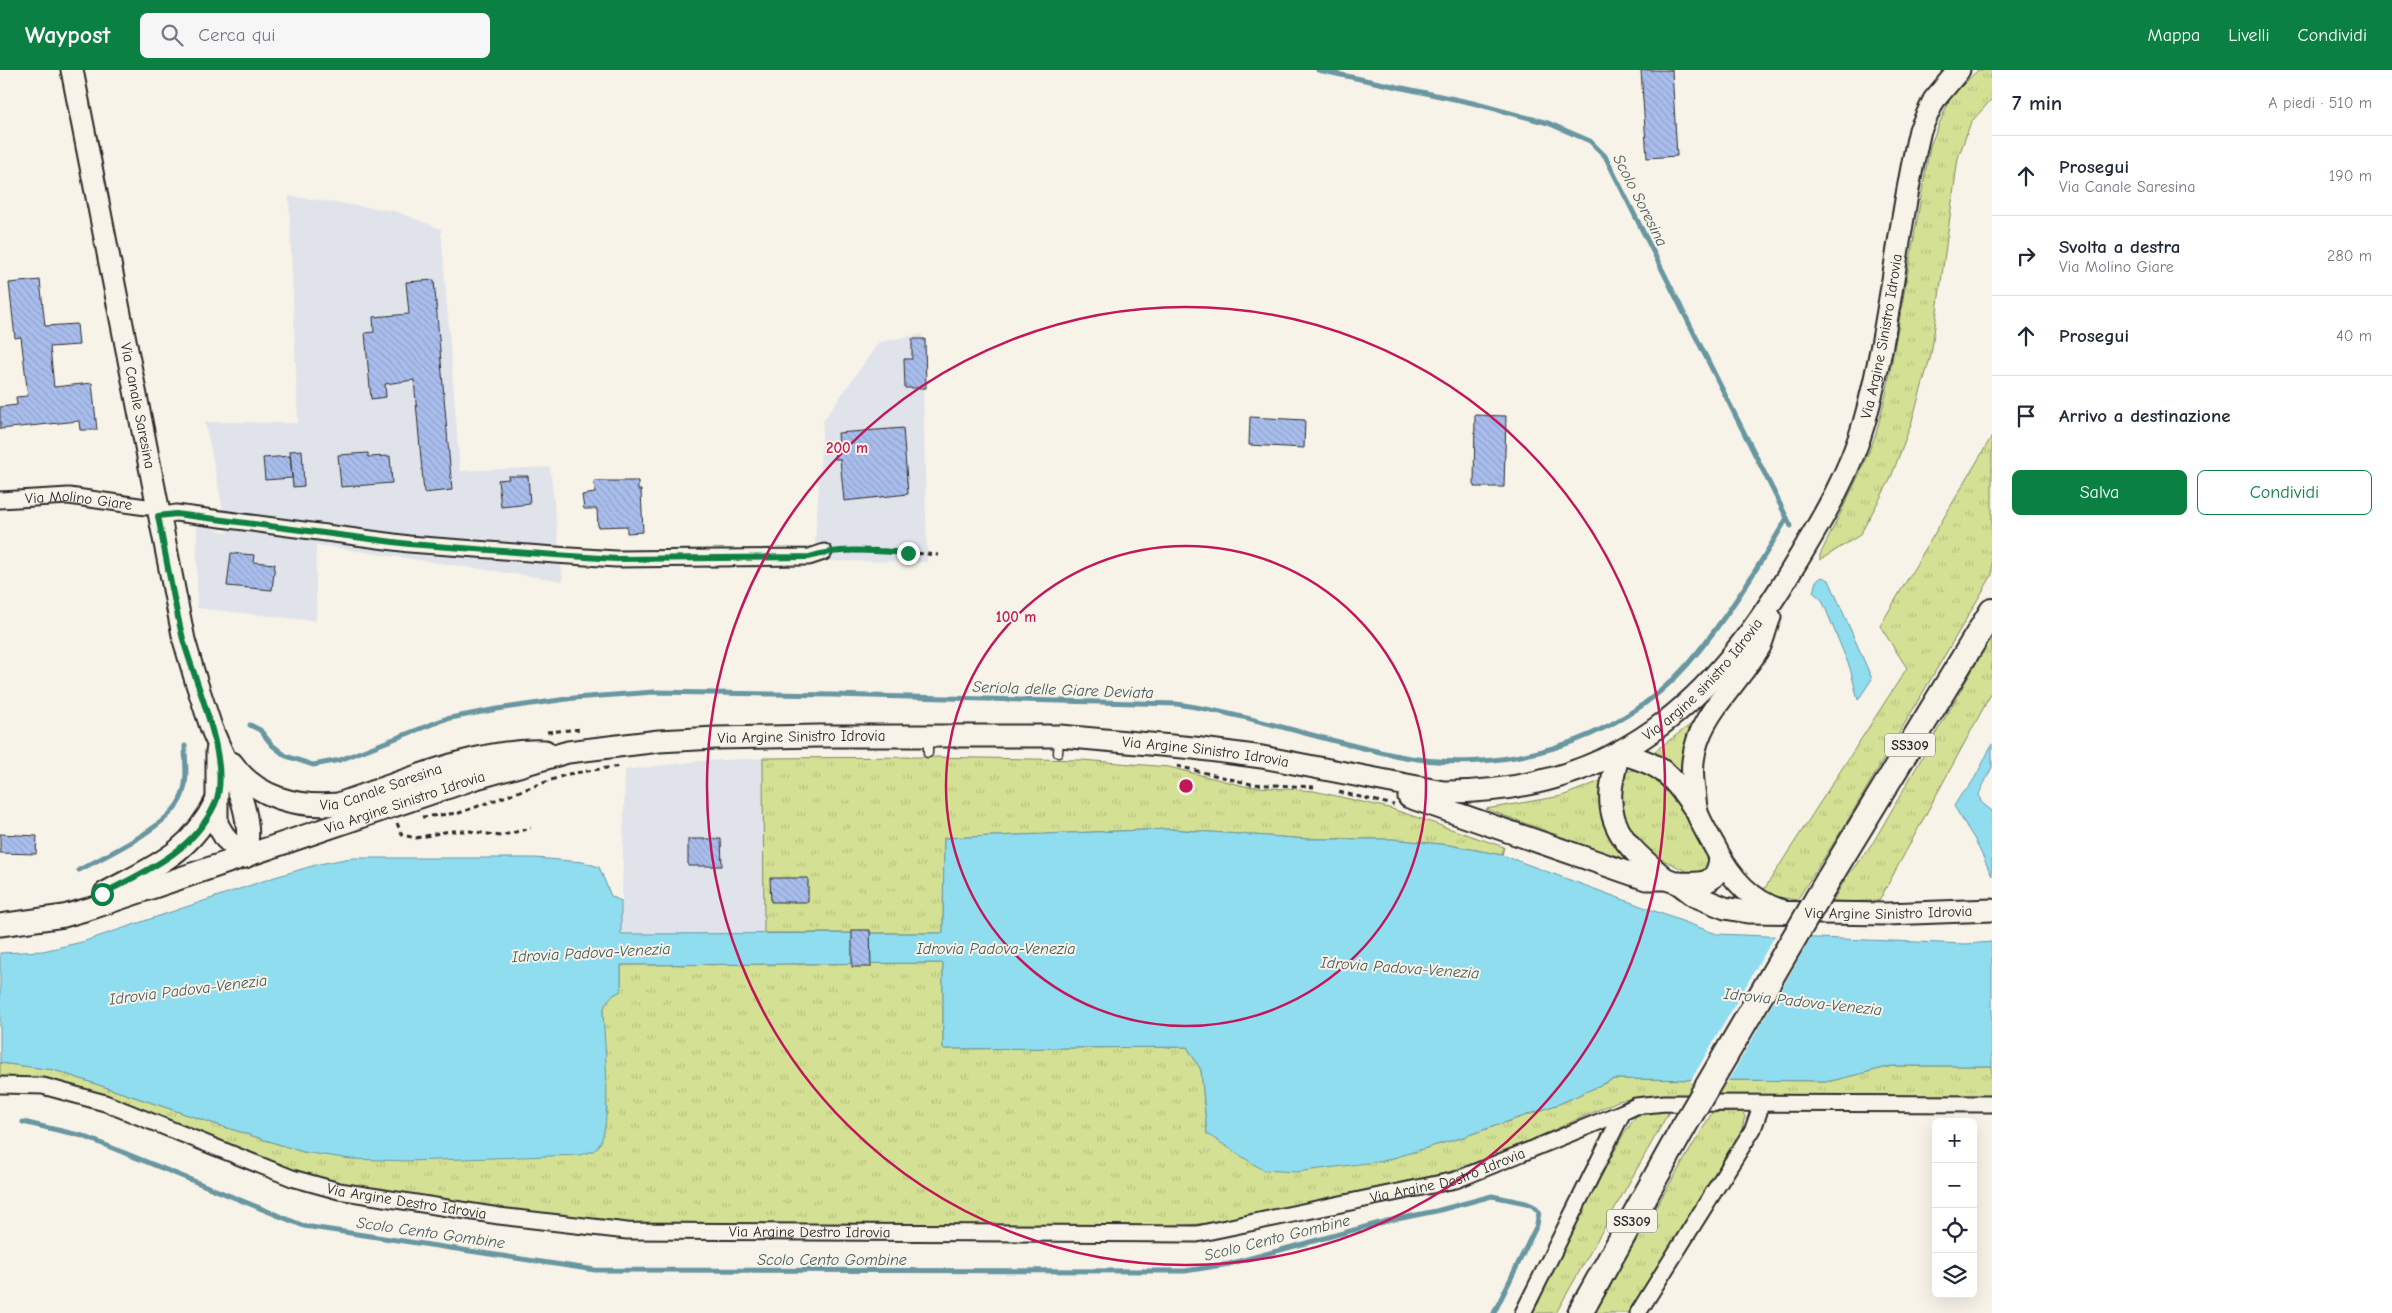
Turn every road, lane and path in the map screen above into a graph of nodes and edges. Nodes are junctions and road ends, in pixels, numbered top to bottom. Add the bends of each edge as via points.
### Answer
1 (72, 70) edge
2 (1959, 70) edge
3 (0, 500) edge
4 (157, 511) junction
5 (824, 552) joint
6 (938, 555) dead end
7 (1777, 595) junction
8 (1992, 611) edge
9 (582, 730) dead end
10 (213, 732) junction
11 (541, 733) dead end
12 (568, 752) junction
13 (1619, 753) junction
14 (1171, 764) dead end
15 (623, 766) dead end
16 (588, 771) dead end
17 (1334, 782) junction
18 (1318, 787) dead end
19 (216, 801) junction
20 (1398, 806) dead end
21 (1698, 814) junction
22 (397, 823) dead end
23 (531, 828) dead end
24 (246, 857) junction
25 (1720, 858) junction
26 (1672, 881) junction
27 (1992, 910) edge
28 (1786, 912) junction
29 (22, 923) junction
30 (0, 925) edge
31 (0, 1085) edge
32 (1758, 1104) junction
33 (1992, 1104) edge
34 (1622, 1112) junction
35 (1523, 1313) edge
36 (1580, 1313) edge
37 (1638, 1313) edge

1 - 4 main road, Via Canale Saresina
2 - 7 main road, Via Argine Sinistro Idrovia via 1934,100 1920,130 1876,375 1863,425 1830,505
3 - 4 street, Via Molino Giare via 69,496
4 - 5 street, Via Molino Giare via 409,544 616,559 809,557
4 - 10 main road, Via Canale Saresina via 184,640
5 - 6 path via 875,550
7 - 13 main road, Via argine sinistro Idrovia via 1736,652 1689,704
7 - 21 main road via 1760,645 1711,711 1699,733 1692,779
8 - 36 main road, SS309, bridge via 1828,880 1683,1128
9 - 11 path
10 - 12 main road, Via Canale Saresina via 234,766 262,791 293,803 314,806 338,804 474,760 513,752
10 - 19 main road, Via Canale Saresina via 218,773
10 - 24 main road, Via Canale Saresina via 244,807 250,840
12 - 17 main road, Via Argine Sinistro Idrovia via 716,738 1194,748 1262,757
12 - 24 main road, Via Argine Sinistro Idrovia via 473,779
13 - 17 main road, Via Argine Sinistro Idrovia via 1548,780 1472,792
13 - 21 main road via 1661,769 1678,784
13 - 26 main road, Via Argine Sinistro Idrovia via 1611,791 1615,824 1631,850
14 - 18 path via 1251,784
15 - 16 path
17 - 20 path
17 - 26 main road via 1646,879
19 - 24 main road, Via Canale Saresina via 220,831
19 - 29 main road, Via Canale Saresina via 196,834 175,854 102,894 63,911
21 - 25 main road
22 - 23 path via 402,835 416,838 449,831 500,836
24 - 29 main road, Via Argine Sinistro Idrovia via 92,908
25 - 26 main road via 1716,873 1707,882
25 - 28 main road via 1741,887 1755,899
26 - 28 main road, Via Argine Sinistro Idrovia via 1725,908
27 - 28 main road, Via Argine Sinistro Idrovia via 1886,914
29 - 30 main road, Via Argine Sinistro Idrovia
31 - 34 street, Via Argine Destro Idrovia via 43,1086 105,1103 292,1178 339,1191 499,1216 627,1231 1196,1234 1456,1180
32 - 33 street, Via Argine Destro Idrovia
32 - 34 street, Via Argine Destro Idrovia via 1665,1103 1636,1106
32 - 37 street via 1759,1112 1753,1129
34 - 35 street

